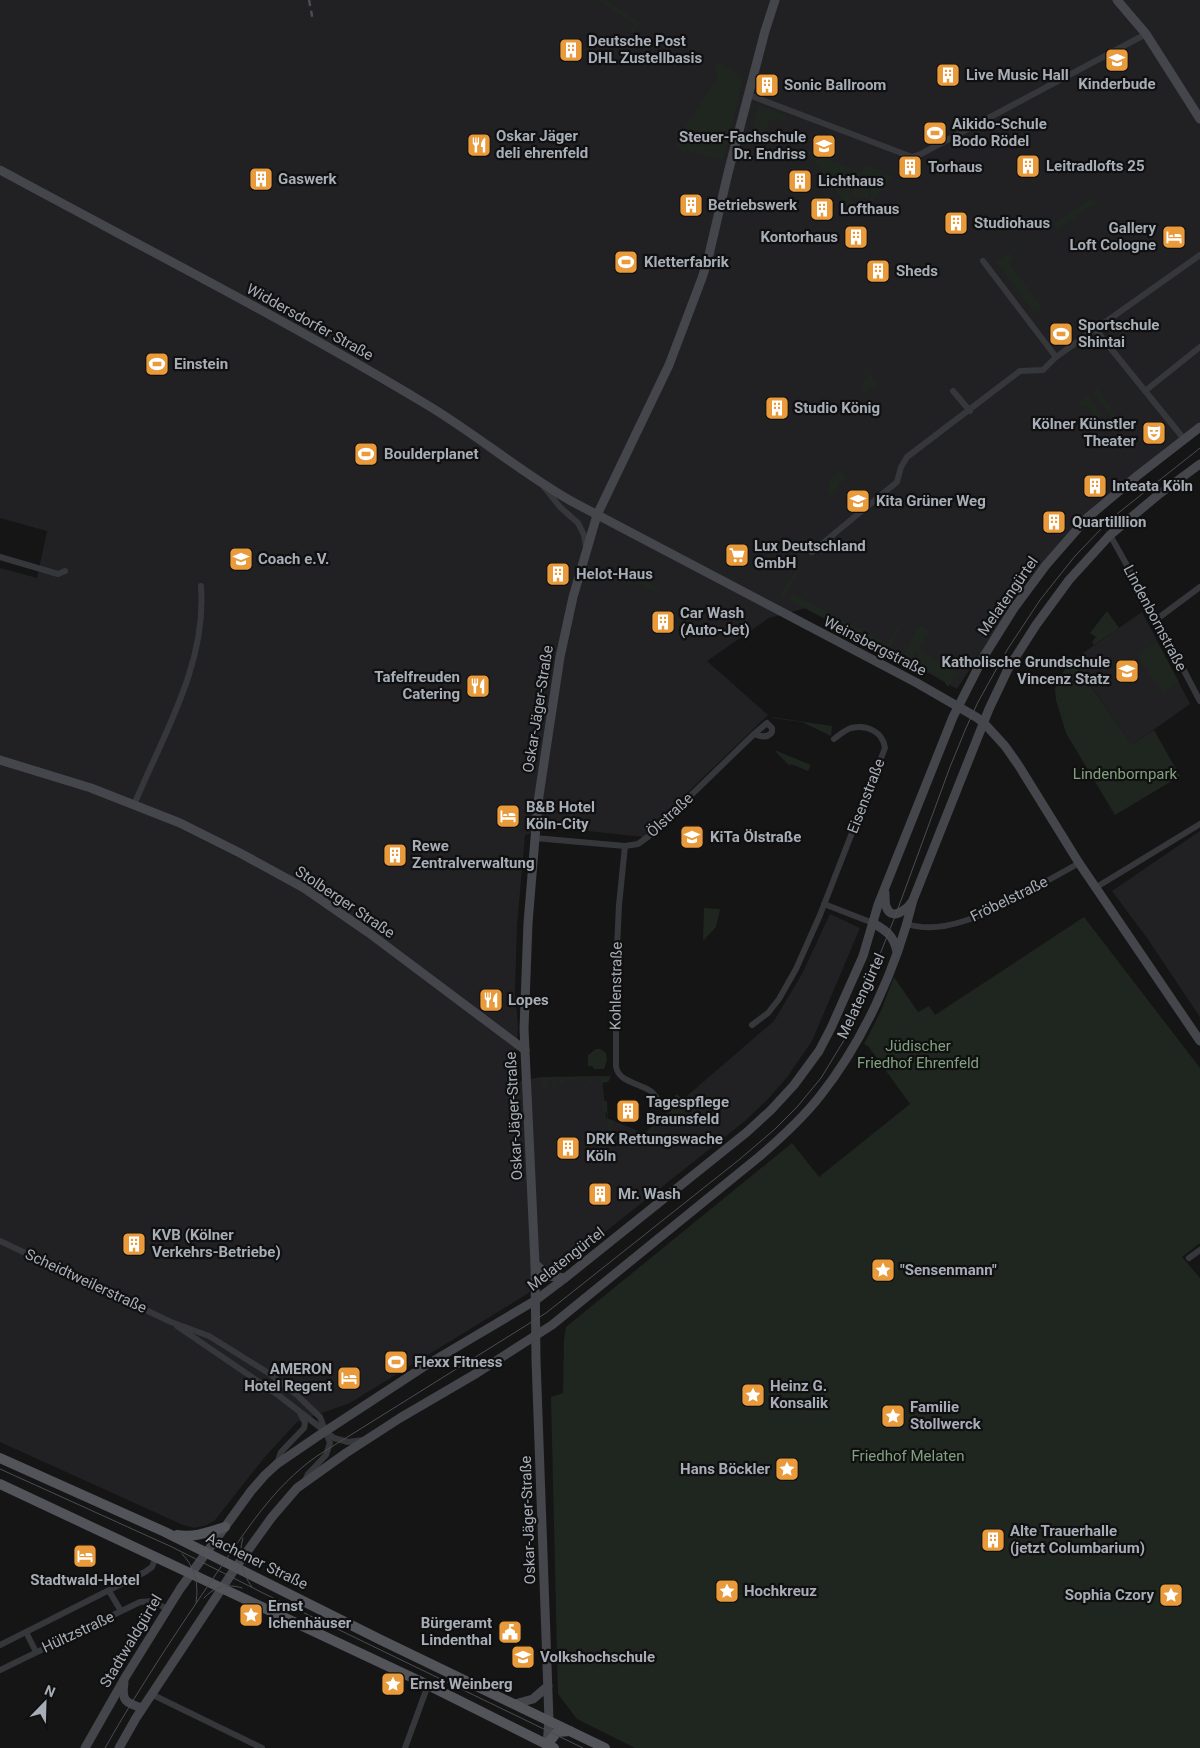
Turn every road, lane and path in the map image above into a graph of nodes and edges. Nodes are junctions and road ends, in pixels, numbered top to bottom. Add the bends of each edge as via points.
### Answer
1 (775, 0) edge
2 (1117, 0) edge
3 (1146, 34) junction
4 (749, 95) junction
5 (1200, 119) edge
6 (0, 170) edge
7 (1200, 255) edge
8 (983, 261) dead end
9 (1095, 329) junction
10 (1200, 347) edge
11 (1056, 357) junction
12 (953, 391) dead end
13 (1145, 391) junction
14 (970, 410) junction
15 (1200, 426) edge
16 (1184, 439) junction
17 (1200, 464) edge
18 (542, 484) junction
19 (597, 515) junction
20 (1110, 535) junction
21 (587, 549) junction
22 (812, 552) dead end
23 (0, 557) edge
24 (65, 572) dead end
25 (201, 586) dead end
26 (1200, 587) edge
27 (1157, 619) junction
28 (1200, 701) edge
29 (959, 706) junction
30 (983, 722) junction
31 (754, 734) dead end
32 (834, 739) dead end
33 (0, 760) edge
34 (134, 805) junction
35 (1200, 824) edge
36 (535, 838) junction
37 (624, 846) junction
38 (1079, 863) junction
39 (885, 888) junction
40 (1095, 888) junction
41 (913, 900) junction
42 (824, 904) junction
43 (874, 923) junction
44 (907, 924) junction
45 (896, 952) junction
46 (752, 1025) dead end
47 (1200, 1041) edge
48 (525, 1050) junction
49 (660, 1102) dead end
50 (0, 1241) edge
51 (1200, 1250) edge
52 (1189, 1258) dead end
53 (535, 1264) junction
54 (565, 1278) junction
55 (536, 1300) junction
56 (171, 1322) junction
57 (536, 1336) junction
58 (299, 1412) junction
59 (320, 1417) junction
60 (339, 1424) junction
61 (325, 1432) junction
62 (366, 1440) junction
63 (0, 1458) edge
64 (277, 1464) junction
65 (305, 1481) junction
66 (0, 1484) edge
67 (225, 1527) junction
68 (165, 1532) junction
69 (206, 1552) junction
70 (156, 1556) junction
71 (236, 1567) junction
72 (191, 1573) junction
73 (221, 1588) junction
74 (109, 1591) junction
75 (167, 1609) junction
76 (121, 1612) junction
77 (26, 1632) junction
78 (0, 1645) edge
79 (36, 1652) junction
80 (0, 1670) edge
81 (126, 1676) junction
82 (428, 1686) junction
83 (548, 1686) junction
84 (151, 1694) junction
85 (515, 1704) junction
86 (142, 1708) junction
87 (549, 1720) junction
88 (571, 1731) junction
89 (549, 1747) edge
90 (85, 1748) edge
91 (119, 1748) edge
92 (261, 1748) edge
93 (405, 1748) edge
94 (605, 1748) edge

1 - 4 main road, Oskar-Jäger-Straße
2 - 3 main road
3 - 4 street via 912,157
3 - 5 main road
4 - 19 main road, Oskar-Jäger-Straße via 708,259 684,328
6 - 18 main road, Widdersdorfer Straße via 360,365 426,404
7 - 9 street
8 - 11 street
9 - 11 street
9 - 13 street
10 - 13 street
11 - 14 street via 1043,370 1020,371
12 - 14 street
13 - 16 street
14 - 22 street via 907,457 900,467 897,482
15 - 16 main road, Melatengürtel
16 - 29 main road, Melatengürtel via 1094,512 1055,554 1009,616
17 - 20 main road, Melatengürtel
18 - 19 main road, Widdersdorfer Straße
18 - 21 street via 560,508 578,523
19 - 21 main road, Oskar-Jäger-Straße
19 - 29 main road, Weinsbergstraße
20 - 27 street, Lindenbornstraße
20 - 30 main road, Melatengürtel via 1046,610 1008,669
21 - 36 main road, Oskar-Jäger-Straße via 573,596 557,674
23 - 24 street via 58,574
25 - 34 street via 195,658
26 - 27 street
27 - 28 street, Lindenbornstraße
29 - 30 main road, Weinsbergstraße
29 - 39 main road, Melatengürtel
30 - 38 main road, Weinsbergstraße via 1020,766
30 - 41 main road, Melatengürtel
31 - 37 street, Ölstraße via 649,836 638,844
32 - 42 street, Eisenstraße via 850,728 864,727 878,733 885,748
33 - 34 main road, Stolberger Straße
34 - 48 main road, Stolberger Straße via 180,823 304,888 392,949
35 - 40 street
36 - 37 street, Ölstraße
36 - 48 main road, Oskar-Jäger-Straße via 528,923
37 - 49 street, Kohlenstraße via 616,950 616,1070 624,1079 651,1092
38 - 40 main road, Weinsbergstraße
38 - 44 street, Fröbelstraße via 986,913 961,922 919,928
39 - 41 main road via 886,906 891,913 904,912
39 - 43 main road, Melatengürtel
40 - 47 main road, Weinsbergstraße
41 - 44 main road, Melatengürtel
42 - 43 street
42 - 46 street, Eisenstraße via 787,986 768,1013
43 - 45 main road, Melatengürtel via 892,936
43 - 54 main road, Melatengürtel via 840,1012 819,1051 794,1086 747,1132
44 - 45 main road, Melatengürtel
45 - 57 main road, Melatengürtel via 871,1014 842,1066 791,1129
48 - 53 main road, Oskar-Jäger-Straße
50 - 56 street, Scheidtweilerstraße
51 - 52 street
53 - 54 main road via 549,1276
53 - 55 main road, Oskar-Jäger-Straße
54 - 55 main road, Melatengürtel
55 - 57 main road, Oskar-Jäger-Straße
55 - 60 main road, Melatengürtel via 428,1364
56 - 58 street, Scheidtweilerstraße
56 - 59 street, Scheidtweilerstraße via 209,1336 239,1354 270,1374
57 - 62 main road, Melatengürtel
57 - 83 main road, Oskar-Jäger-Straße
58 - 61 street, Scheidtweilerstraße
58 - 64 street via 304,1428 285,1446
59 - 60 street, Scheidtweilerstraße
59 - 61 street, Scheidtweilerstraße
60 - 61 main road, Melatengürtel
61 - 62 street, Scheidtweilerstraße via 342,1441
61 - 64 main road, Melatengürtel
61 - 65 street, Scheidtweilerstraße via 329,1449
62 - 65 main road, Melatengürtel
63 - 68 main road, Aachener Straße
64 - 67 main road, Melatengürtel via 250,1491
65 - 71 main road, Melatengürtel via 272,1517
66 - 70 main road
67 - 68 main road via 192,1536
67 - 69 main road, Melatengürtel
68 - 69 main road, Aachener Straße
69 - 71 main road, Aachener Straße
69 - 72 main road, Stadtwaldgürtel
70 - 72 main road
70 - 74 street, Hültzstraße via 152,1567
71 - 73 main road
71 - 85 main road, Aachener Straße
72 - 73 main road
72 - 75 main road, Stadtwaldgürtel
73 - 82 main road
73 - 84 main road
74 - 76 street, Hültzstraße
74 - 77 street, Hültzstraße
75 - 76 street, Hültzstraße via 148,1600
75 - 81 main road, Stadtwaldgürtel
76 - 79 street, Hültzstraße
77 - 78 street, Hültzstraße
77 - 79 street, Hültzstraße
79 - 80 street, Hültzstraße
81 - 86 main road via 124,1700
81 - 90 main road, Stadtwaldgürtel
82 - 89 main road
82 - 93 street
83 - 85 main road via 533,1699
83 - 87 main road, Oskar-Jäger-Straße
84 - 86 main road
84 - 92 street
85 - 87 main road, Aachener Straße
86 - 91 main road
87 - 88 main road, Aachener Straße
87 - 89 main road, Oskar-Jäger-Straße
88 - 89 main road via 557,1732
88 - 94 main road, Aachener Straße

